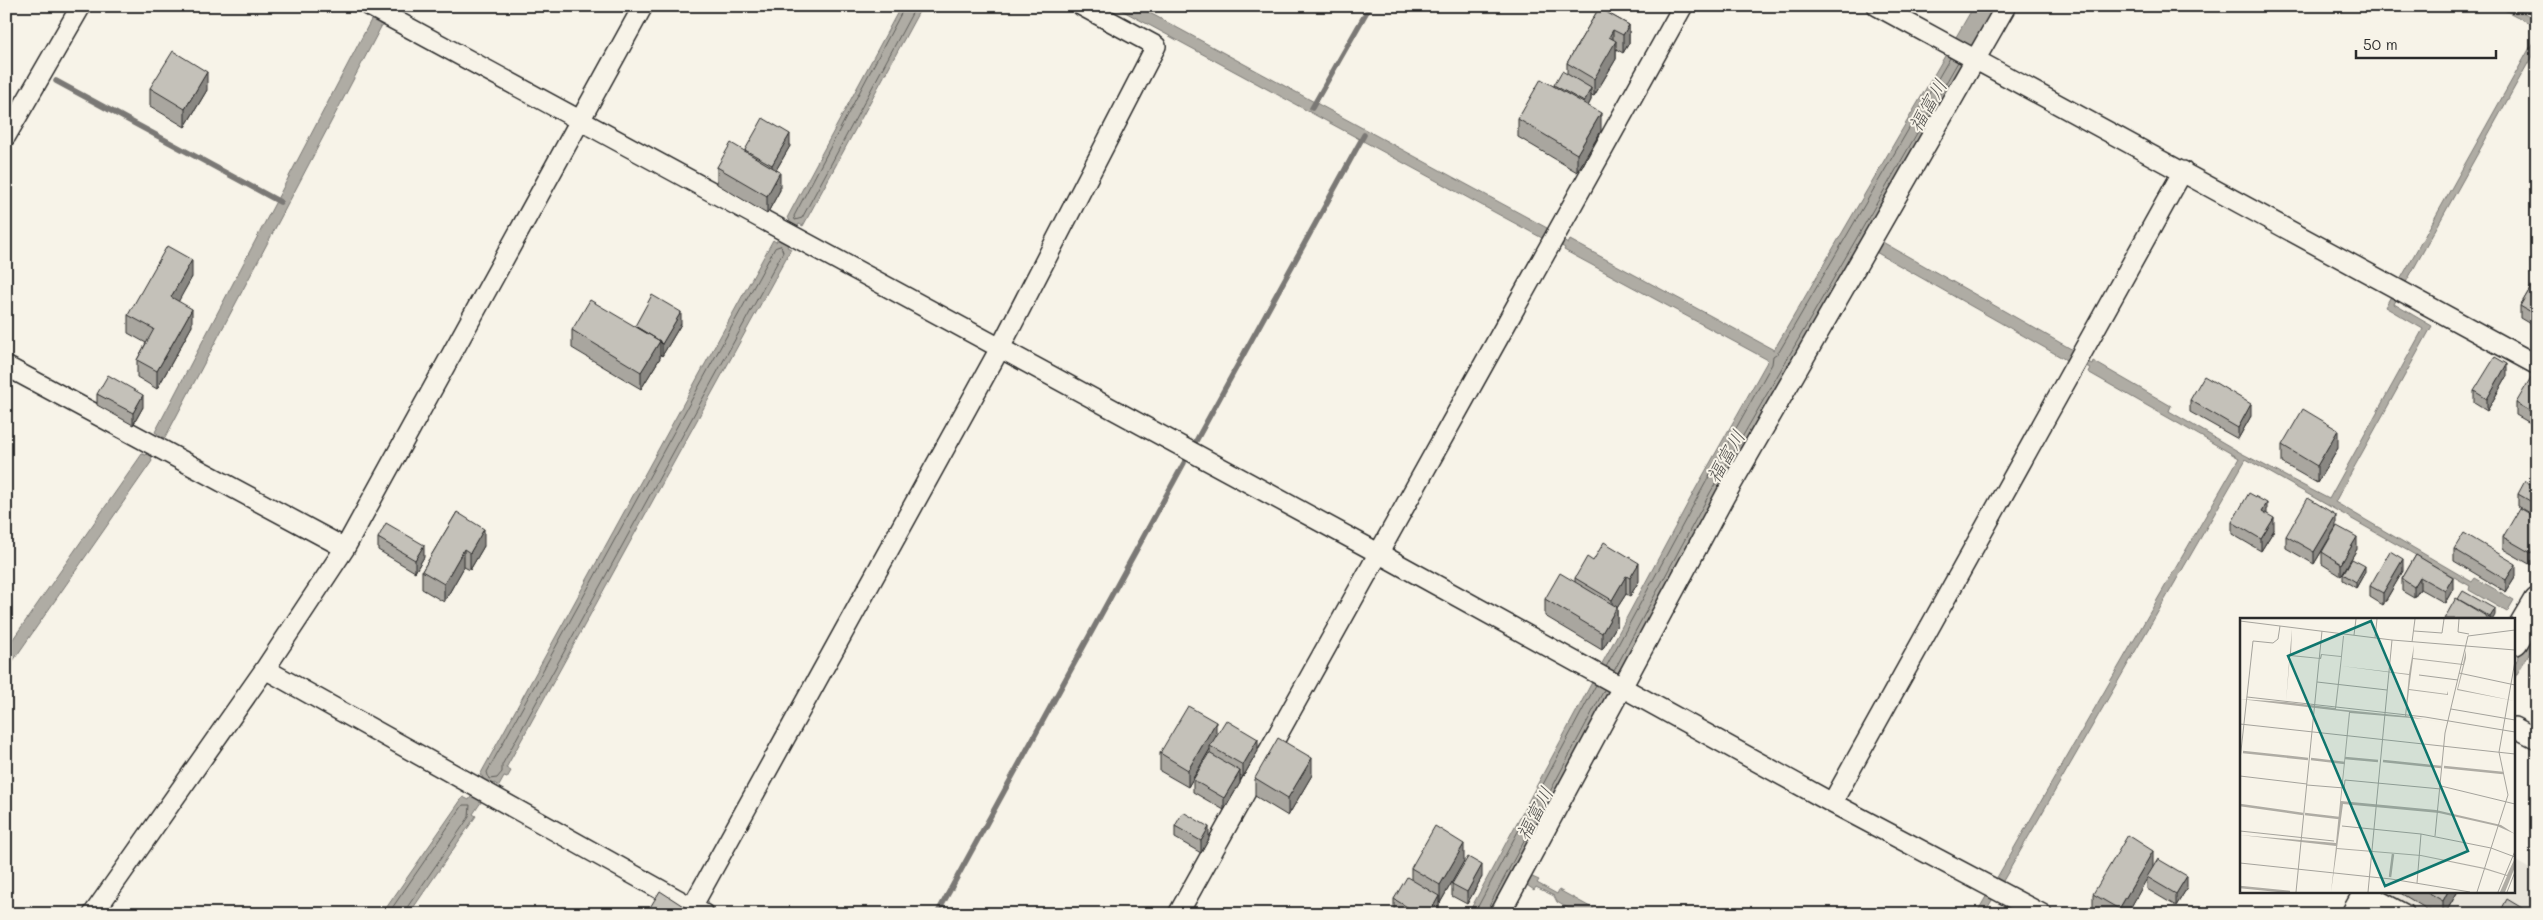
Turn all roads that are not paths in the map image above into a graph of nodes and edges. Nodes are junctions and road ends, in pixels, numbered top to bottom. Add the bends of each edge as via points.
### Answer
1 (81, 6) edge
2 (643, 6) edge
3 (1082, 6) edge
4 (1683, 6) edge
5 (1877, 6) edge
6 (2006, 6) edge
7 (377, 10) edge
8 (1972, 58) junction
9 (579, 120) junction
10 (6, 136) edge
11 (2183, 172) junction
12 (999, 350) junction
13 (2537, 365) edge
14 (6, 366) edge
15 (345, 548) junction
16 (1380, 554) junction
17 (2537, 602) edge
18 (2516, 637) edge
19 (265, 669) junction
20 (1618, 685) junction
21 (2516, 728) edge
22 (2537, 739) edge
23 (1832, 802) junction
24 (698, 910) edge
25 (93, 914) edge
26 (1178, 914) edge
27 (1500, 914) edge
28 (2042, 914) edge

1 - 10 street
2 - 9 street
3 - 12 street via 1156,46
4 - 16 street
5 - 8 street
6 - 8 street
7 - 9 street
8 - 11 street
8 - 20 street via 1872,241
9 - 12 street
9 - 15 street
11 - 13 street
11 - 23 street
12 - 16 street
12 - 24 street
14 - 15 street
15 - 19 street
16 - 20 street
16 - 26 street
17 - 18 main road
19 - 24 street
19 - 25 street
20 - 23 street
20 - 27 street
21 - 22 street
23 - 28 street

